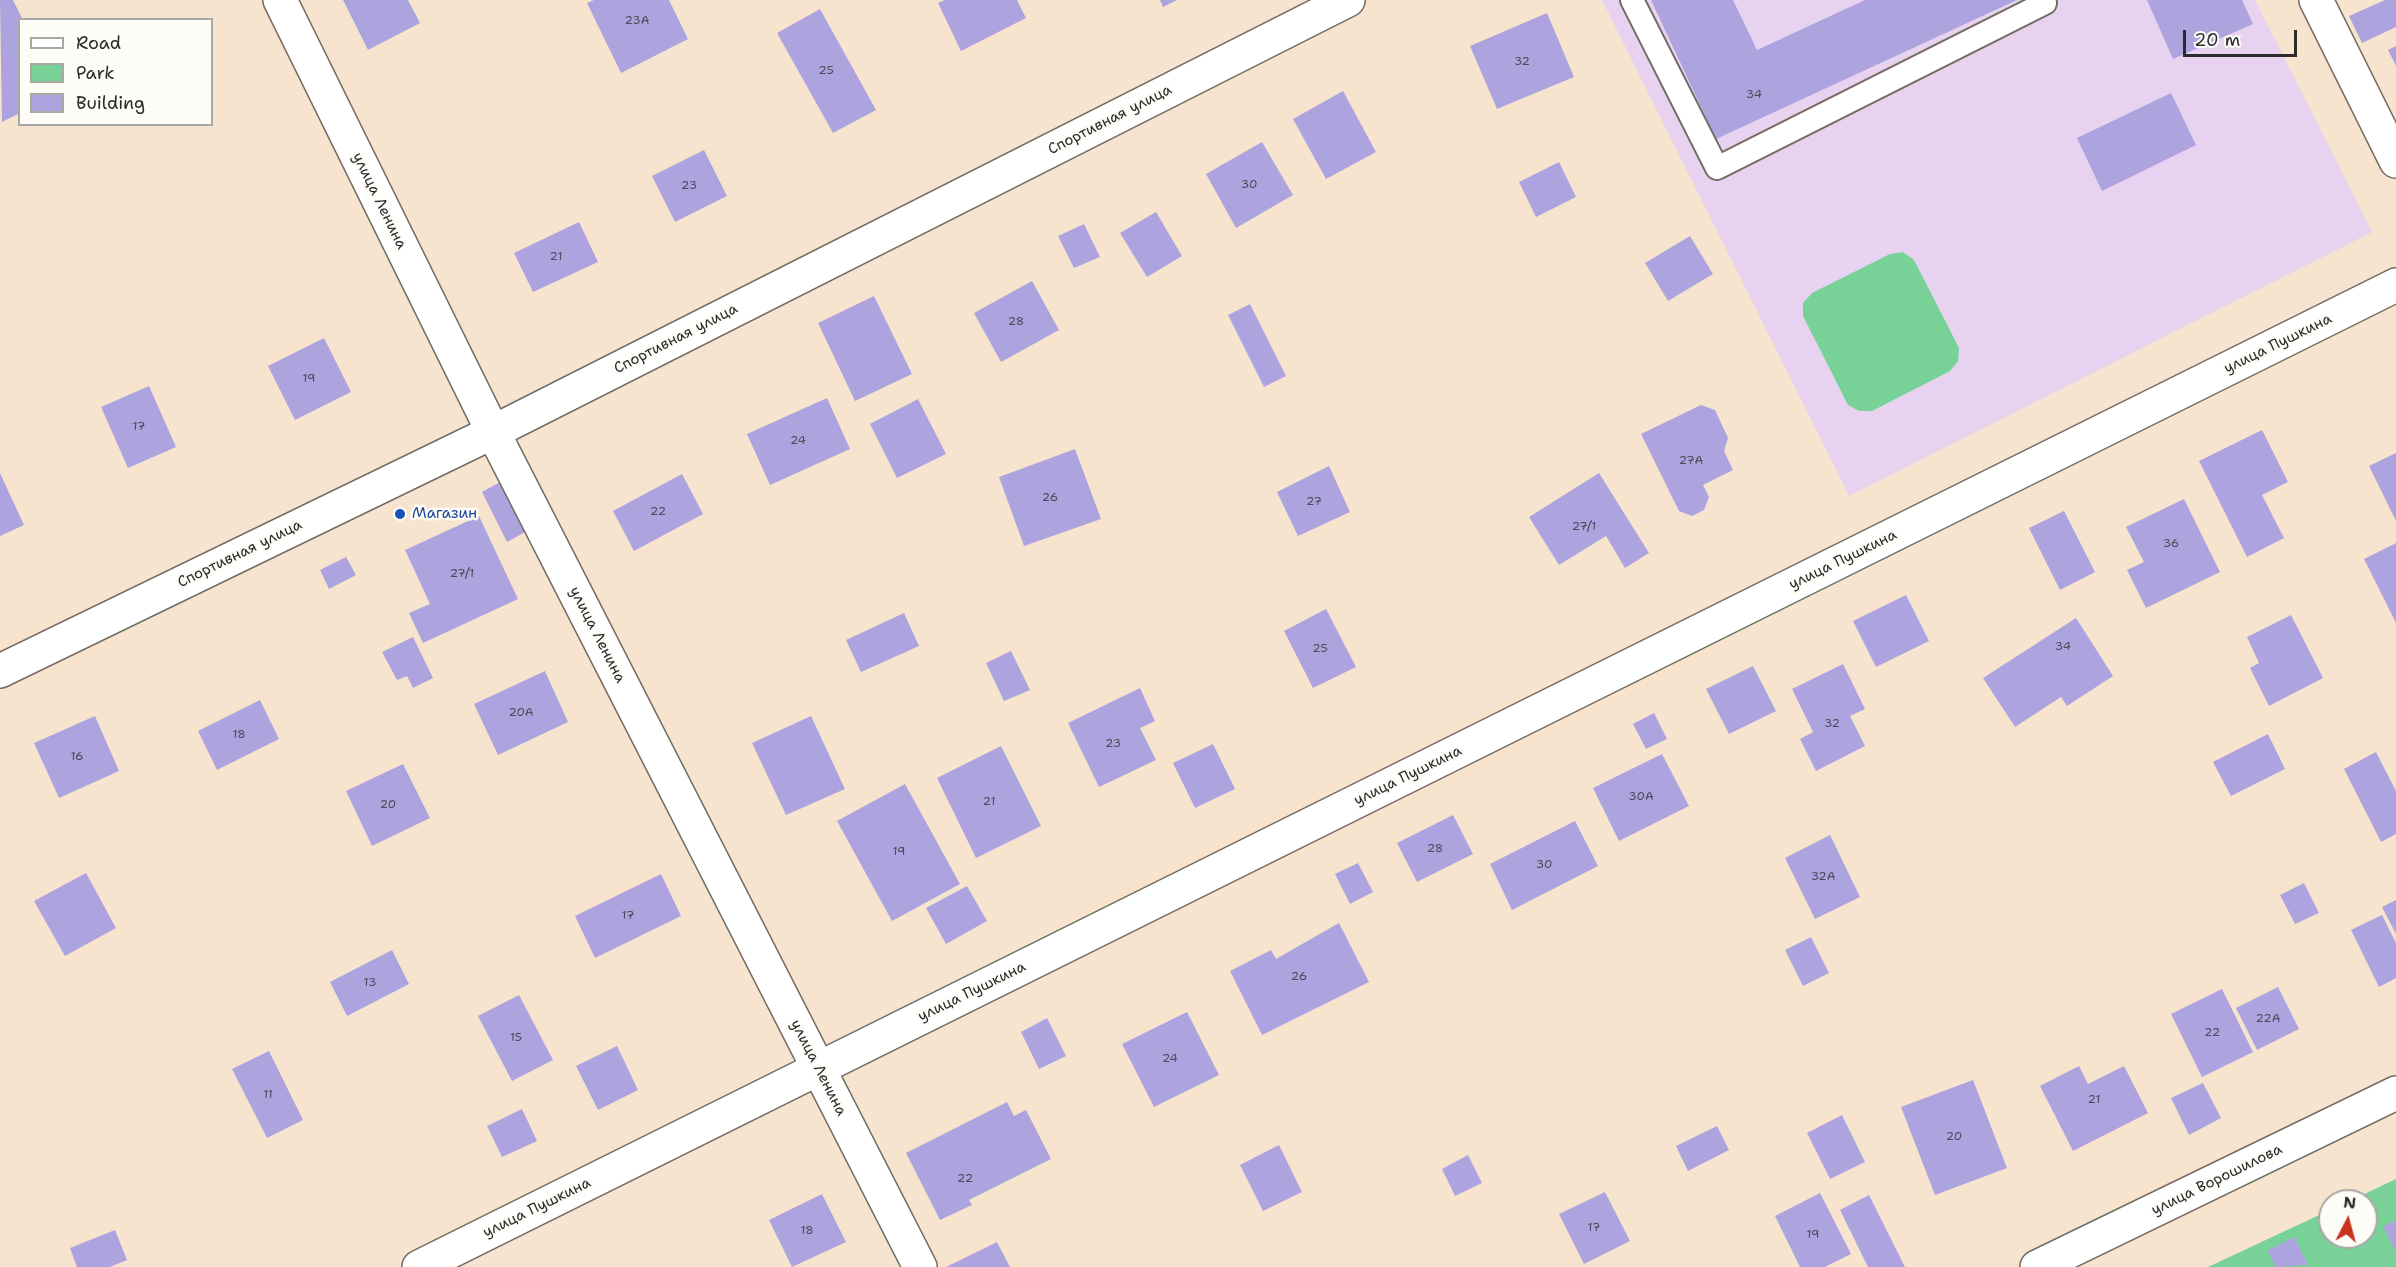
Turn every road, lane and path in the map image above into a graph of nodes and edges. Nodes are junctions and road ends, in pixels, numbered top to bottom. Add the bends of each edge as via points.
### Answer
1 (280, 0) edge
2 (1348, 0) edge
3 (1632, 0) edge
4 (2316, 0) edge
5 (2045, 3) dead end
6 (2396, 161) edge
7 (2396, 285) edge
8 (493, 432) junction
9 (0, 671) edge
10 (818, 1069) junction
11 (2396, 1093) edge
12 (419, 1267) edge
13 (920, 1267) edge
14 (2037, 1267) edge

1 - 8 street, улица Ленина
2 - 8 street, Спортивная улица
3 - 5 lane via 1717,168
4 - 6 street
7 - 10 street, улица Пушкина
8 - 9 street, Спортивная улица
8 - 10 street, улица Ленина
10 - 12 street, улица Пушкина
10 - 13 street, улица Ленина
11 - 14 street, улица Ворошилова

